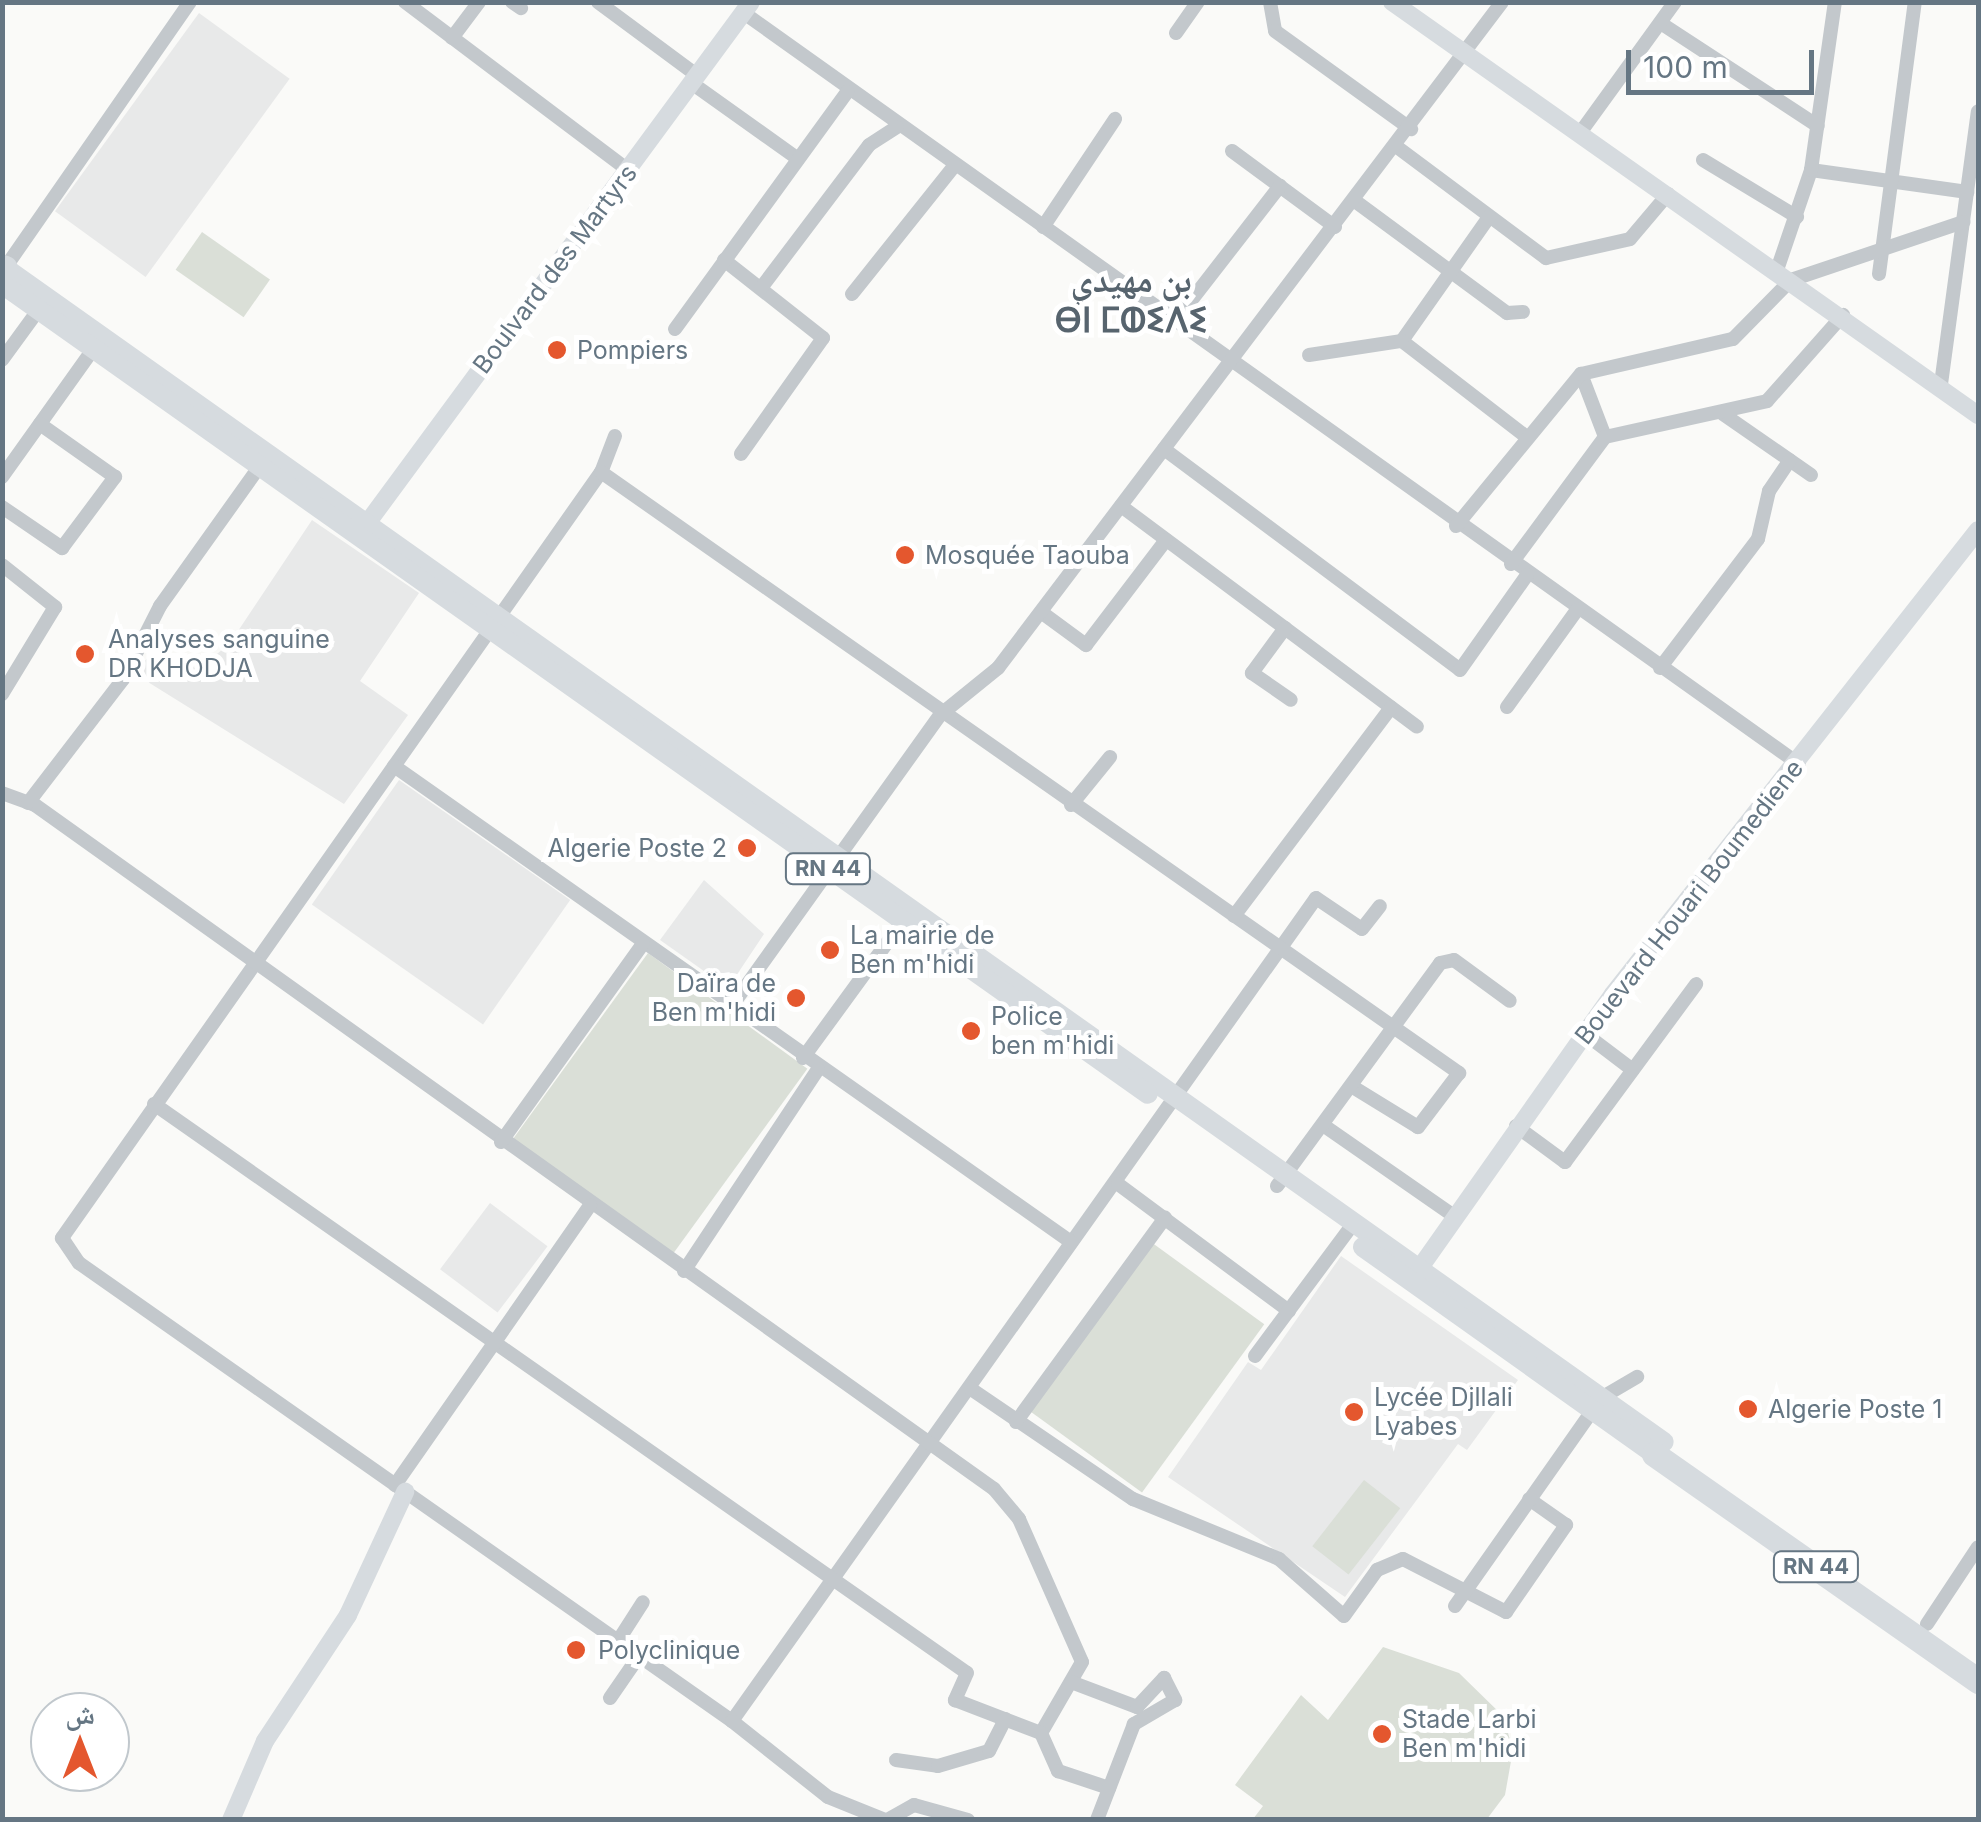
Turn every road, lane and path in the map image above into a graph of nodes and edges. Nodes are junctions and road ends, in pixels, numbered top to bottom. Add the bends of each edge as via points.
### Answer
1 (190, 2) edge
2 (405, 2) edge
3 (479, 2) edge
4 (598, 2) edge
5 (1198, 2) edge
6 (1270, 2) edge
7 (1392, 2) edge
8 (1502, 2) edge
9 (1675, 2) edge
10 (1835, 2) edge
11 (1914, 2) edge
12 (748, 8) edge
13 (1662, 24) junction
14 (1176, 32) dead end
15 (452, 38) junction
16 (1468, 55) junction
17 (696, 80) junction
18 (848, 92) junction
19 (1978, 111) edge
20 (1116, 119) dead end
21 (1818, 126) junction
22 (898, 127) junction
23 (1411, 129) junction
24 (1580, 133) junction
25 (1397, 147) junction
26 (1232, 151) dead end
27 (798, 159) junction
28 (1702, 160) dead end
29 (954, 166) junction
30 (628, 170) junction
31 (1811, 170) junction
32 (1891, 181) junction
33 (1280, 186) junction
34 (1968, 192) junction
35 (1668, 194) junction
36 (1355, 201) junction
37 (1797, 216) junction
38 (1489, 218) junction
39 (1963, 222) junction
40 (1043, 227) junction
41 (1335, 227) junction
42 (1883, 246) junction
43 (724, 260) junction
44 (1450, 270) junction
45 (3, 273) edge
46 (1879, 274) dead end
47 (1784, 275) junction
48 (761, 288) junction
49 (852, 294) dead end
50 (39, 310) junction
51 (1523, 312) dead end
52 (1843, 316) junction
53 (1176, 320) junction
54 (675, 330) dead end
55 (1402, 341) junction
56 (94, 348) junction
57 (1309, 354) dead end
58 (2, 360) edge
59 (1232, 360) junction
60 (1581, 374) junction
61 (1940, 384) junction
62 (1723, 414) junction
63 (1978, 415) edge
64 (40, 424) junction
65 (1524, 435) junction
66 (615, 436) dead end
67 (1605, 437) junction
68 (1164, 450) junction
69 (741, 454) dead end
70 (1790, 460) junction
71 (259, 467) junction
72 (600, 472) junction
73 (1811, 475) dead end
74 (2, 477) edge
75 (1122, 506) junction
76 (2, 507) edge
77 (1456, 526) junction
78 (363, 529) junction
79 (1978, 530) edge
80 (1166, 540) junction
81 (1511, 564) junction
82 (2, 565) edge
83 (1527, 575) junction
84 (1577, 610) junction
85 (1041, 612) junction
86 (495, 622) junction
87 (1285, 628) junction
88 (1660, 668) junction
89 (2, 694) edge
90 (1291, 700) dead end
91 (1507, 706) dead end
92 (1390, 708) junction
93 (940, 715) junction
94 (1416, 727) dead end
95 (1110, 757) dead end
96 (1799, 764) junction
97 (394, 766) junction
98 (2, 793) edge
99 (28, 802) junction
100 (1071, 805) junction
101 (833, 861) junction
102 (1380, 906) dead end
103 (1234, 916) junction
104 (903, 921) junction
105 (643, 944) junction
106 (1280, 948) junction
107 (254, 968) junction
108 (1696, 984) dead end
109 (1510, 1002) dead end
110 (731, 1007) junction
111 (1392, 1024) junction
112 (1584, 1033) junction
113 (802, 1058) junction
114 (818, 1069) junction
115 (1633, 1070) junction
116 (1353, 1087) junction
117 (154, 1104) junction
118 (1174, 1105) junction
119 (1323, 1124) junction
120 (1516, 1126) junction
121 (501, 1142) junction
122 (1281, 1181) junction
123 (1118, 1184) junction
124 (590, 1205) junction
125 (1451, 1214) junction
126 (1165, 1218) junction
127 (1349, 1229) junction
128 (1072, 1242) junction
129 (684, 1272) junction
130 (1415, 1275) junction
131 (1289, 1311) junction
132 (494, 1341) junction
133 (1254, 1356) dead end
134 (1637, 1377) dead end
135 (971, 1389) junction
136 (1597, 1404) junction
137 (1016, 1422) junction
138 (930, 1446) junction
139 (1659, 1448) junction
140 (400, 1489) junction
141 (1529, 1499) junction
142 (1978, 1547) edge
143 (832, 1582) junction
144 (1464, 1588) junction
145 (644, 1602) dead end
146 (1455, 1606) dead end
147 (1927, 1624) junction
148 (618, 1642) junction
149 (639, 1656) junction
150 (1978, 1661) edge
151 (1978, 1680) edge
152 (1071, 1682) junction
153 (610, 1698) dead end
154 (1005, 1719) junction
155 (732, 1721) junction
156 (1041, 1733) junction
157 (896, 1760) dead end
158 (1109, 1788) junction
159 (231, 1820) edge
160 (886, 1820) edge
161 (968, 1820) edge
162 (1096, 1820) edge

1 - 45 street
2 - 15 street
3 - 15 street
4 - 17 street
5 - 14 street
6 - 23 street via 1275,31
7 - 16 street
8 - 16 street
9 - 13 street
10 - 21 street
11 - 32 street
12 - 17 street, Boulvard des Martyrs
12 - 18 street
13 - 21 street
13 - 24 street
15 - 30 street
16 - 23 street
16 - 24 street
17 - 27 street
17 - 30 street, Boulvard des Martyrs
18 - 22 street
18 - 27 street
19 - 34 street
20 - 40 street
21 - 31 street
22 - 29 street
22 - 48 street via 868,145
23 - 25 street
24 - 35 street
25 - 36 street
25 - 38 street
26 - 33 street
27 - 43 street
28 - 37 street
29 - 40 street
29 - 49 street
30 - 78 street, Boulvard des Martyrs
31 - 32 street
31 - 37 street
32 - 34 street
32 - 42 street
33 - 41 street
33 - 53 street
34 - 39 street
35 - 38 street via 1630,239 1555,258
35 - 47 street
36 - 41 street
36 - 44 street
37 - 47 street
38 - 44 street
39 - 42 street
39 - 61 street
40 - 53 street
41 - 59 street
42 - 46 street
42 - 47 street
43 - 48 street
43 - 54 street
44 - 51 street via 1506,312
44 - 55 street
45 - 50 main road, RN 44
45 - 78 main road, RN 44
47 - 52 street
47 - 60 street via 1732,339
48 - 69 street via 815,327 823,349
50 - 56 main road, RN 44
50 - 58 street
52 - 61 street
52 - 62 street via 1780,392
53 - 59 street
55 - 57 street
55 - 65 street
56 - 64 street
56 - 71 main road, RN 44
59 - 68 street
59 - 77 street
60 - 65 street
60 - 67 street
61 - 63 street
62 - 67 street
62 - 70 street
64 - 74 street
64 - 76 street via 115,478 62,548
65 - 77 street
66 - 72 street
67 - 81 street
68 - 75 street
68 - 83 street via 1460,670
70 - 73 street
70 - 88 street via 1769,491 1758,539
71 - 78 main road, RN 44
71 - 99 street via 160,606 123,678
72 - 86 street
72 - 93 street
75 - 80 street
75 - 85 street
77 - 81 street
78 - 86 main road, RN 44
79 - 96 street, Bouevard Houari Boumediene
80 - 85 street via 1086,646
80 - 87 street
81 - 83 street
82 - 89 street via 55,607
83 - 84 street
84 - 88 street
84 - 91 street
85 - 93 street via 998,668
86 - 97 street
86 - 101 main road, RN 44
87 - 90 street via 1252,673
87 - 92 street
88 - 96 street
92 - 94 street
92 - 103 street
93 - 100 street
93 - 101 street
95 - 100 street
96 - 112 street, Bouevard Houari Boumediene
97 - 105 street
97 - 107 street
98 - 99 street
99 - 107 street
100 - 103 street
101 - 104 main road, RN 44
101 - 110 street
101 - 118 main road, RN 44
102 - 106 street via 1362,929 1316,898
103 - 106 street
104 - 113 street
104 - 118 main road, RN 44
105 - 110 street
105 - 121 street
106 - 111 street
106 - 118 street
107 - 117 street
107 - 121 street
108 - 115 street
109 - 111 street via 1447,958
110 - 113 street
111 - 116 street
111 - 116 street via 1459,1073 1418,1128
112 - 115 street
112 - 120 street, Bouevard Houari Boumediene
113 - 114 street
114 - 128 street
114 - 129 street
115 - 120 street via 1565,1162
116 - 119 street
117 - 132 street
117 - 140 street via 66,1225 68,1254
118 - 122 main road, RN 44
118 - 123 street
119 - 122 street
119 - 125 street
120 - 125 street, Bouevard Houari Boumediene
121 - 124 street
122 - 127 main road, RN 44
123 - 126 street
123 - 128 street
124 - 129 street
124 - 132 street
125 - 130 street, Bouevard Houari Boumediene
126 - 131 street
126 - 137 street
127 - 130 main road, RN 44
127 - 131 street
128 - 135 street
129 - 138 street
130 - 136 main road, RN 44
131 - 133 street
132 - 140 street
132 - 143 street
134 - 136 street
135 - 137 street
135 - 138 street
136 - 139 main road, RN 44
136 - 141 street
137 - 144 street via 1132,1499 1279,1559 1344,1616 1392,1559
138 - 143 street
138 - 152 street via 1018,1518 1062,1629 1079,1650 1080,1677
139 - 147 highway, RN 44
139 - 151 highway, RN 44
140 - 148 street
140 - 159 street via 348,1615 265,1741
141 - 144 street
141 - 144 street via 1566,1525 1506,1612
142 - 147 street
143 - 154 street via 967,1673 955,1700
143 - 155 street
144 - 146 street
145 - 148 street
147 - 150 highway, RN 44
148 - 149 street
149 - 153 street
149 - 155 street
152 - 156 street via 1052,1700
152 - 158 street via 1137,1707 1164,1678 1175,1700 1134,1724
154 - 156 street
154 - 157 street via 989,1751 938,1766
155 - 160 street via 828,1797
156 - 158 street via 1058,1771
158 - 162 street
160 - 161 street via 914,1805

